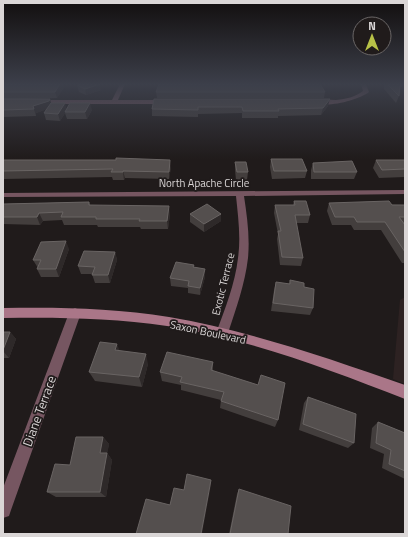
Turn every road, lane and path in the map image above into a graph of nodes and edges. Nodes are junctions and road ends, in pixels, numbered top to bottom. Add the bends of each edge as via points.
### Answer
1 (405, 192) edge
2 (240, 193) junction
3 (3, 195) edge
4 (3, 312) edge
5 (75, 313) junction
6 (222, 332) junction
7 (405, 392) edge
8 (3, 510) edge

1 - 2 street, North Apache Circle
2 - 3 street, North Apache Circle
2 - 6 street, Exotic Terrace via 244,235 243,260
4 - 5 main road, Saxon Boulevard
5 - 6 main road, Saxon Boulevard via 135,317
5 - 8 street, Diane Terrace
6 - 7 main road, Saxon Boulevard via 319,360

